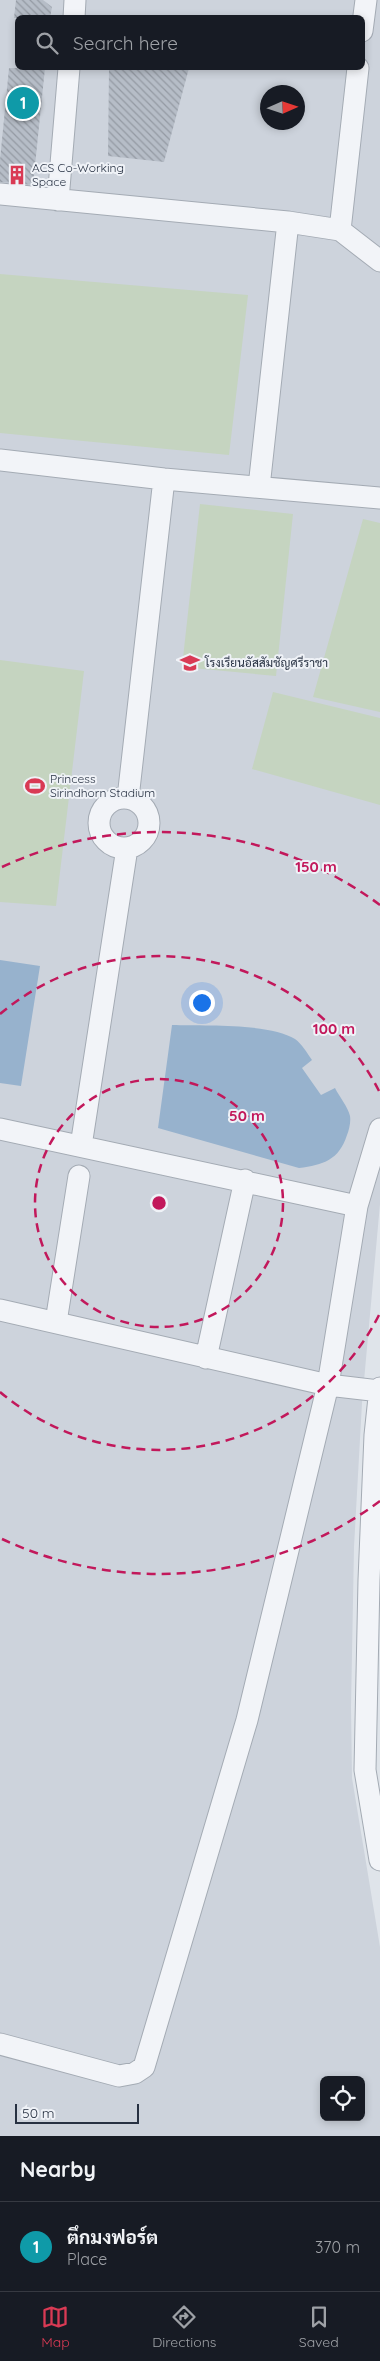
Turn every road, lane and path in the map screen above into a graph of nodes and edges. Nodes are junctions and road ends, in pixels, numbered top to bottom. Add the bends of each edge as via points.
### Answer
1 (75, 0) edge
2 (366, 0) edge
3 (74, 15) edge
4 (364, 15) edge
5 (69, 70) edge
6 (358, 70) edge
7 (0, 194) edge
8 (58, 200) junction
9 (288, 222) junction
10 (340, 230) junction
11 (380, 261) edge
12 (0, 460) edge
13 (164, 479) junction
14 (259, 487) junction
15 (380, 498) edge
16 (128, 798) junction
17 (127, 848) junction
18 (0, 1129) edge
19 (380, 1129) edge
20 (81, 1146) junction
21 (79, 1176) dead end
22 (245, 1180) junction
23 (356, 1206) junction
24 (0, 1310) edge
25 (56, 1322) junction
26 (206, 1358) junction
27 (328, 1385) junction
28 (380, 1390) edge
29 (373, 1680) edge
30 (380, 1860) edge
31 (0, 2044) edge

1 - 3 street
2 - 4 street
5 - 8 street
6 - 10 street
7 - 8 street
8 - 9 street
9 - 10 street
9 - 14 street
10 - 11 street
12 - 13 street
13 - 14 street
13 - 16 street
14 - 15 street
16 - 17 street via 142,805 147,812 149,828 142,842
16 - 17 street via 111,801 100,814 99,822 100,831 110,845
17 - 20 street
18 - 20 street
19 - 23 street
20 - 22 street
21 - 25 street
22 - 23 street
22 - 26 street
23 - 27 street
24 - 25 street
25 - 26 street
26 - 27 street
27 - 28 street
27 - 31 street via 247,1720 144,2067 135,2073 119,2076
28 - 29 street via 375,1435
29 - 30 street via 365,1770

